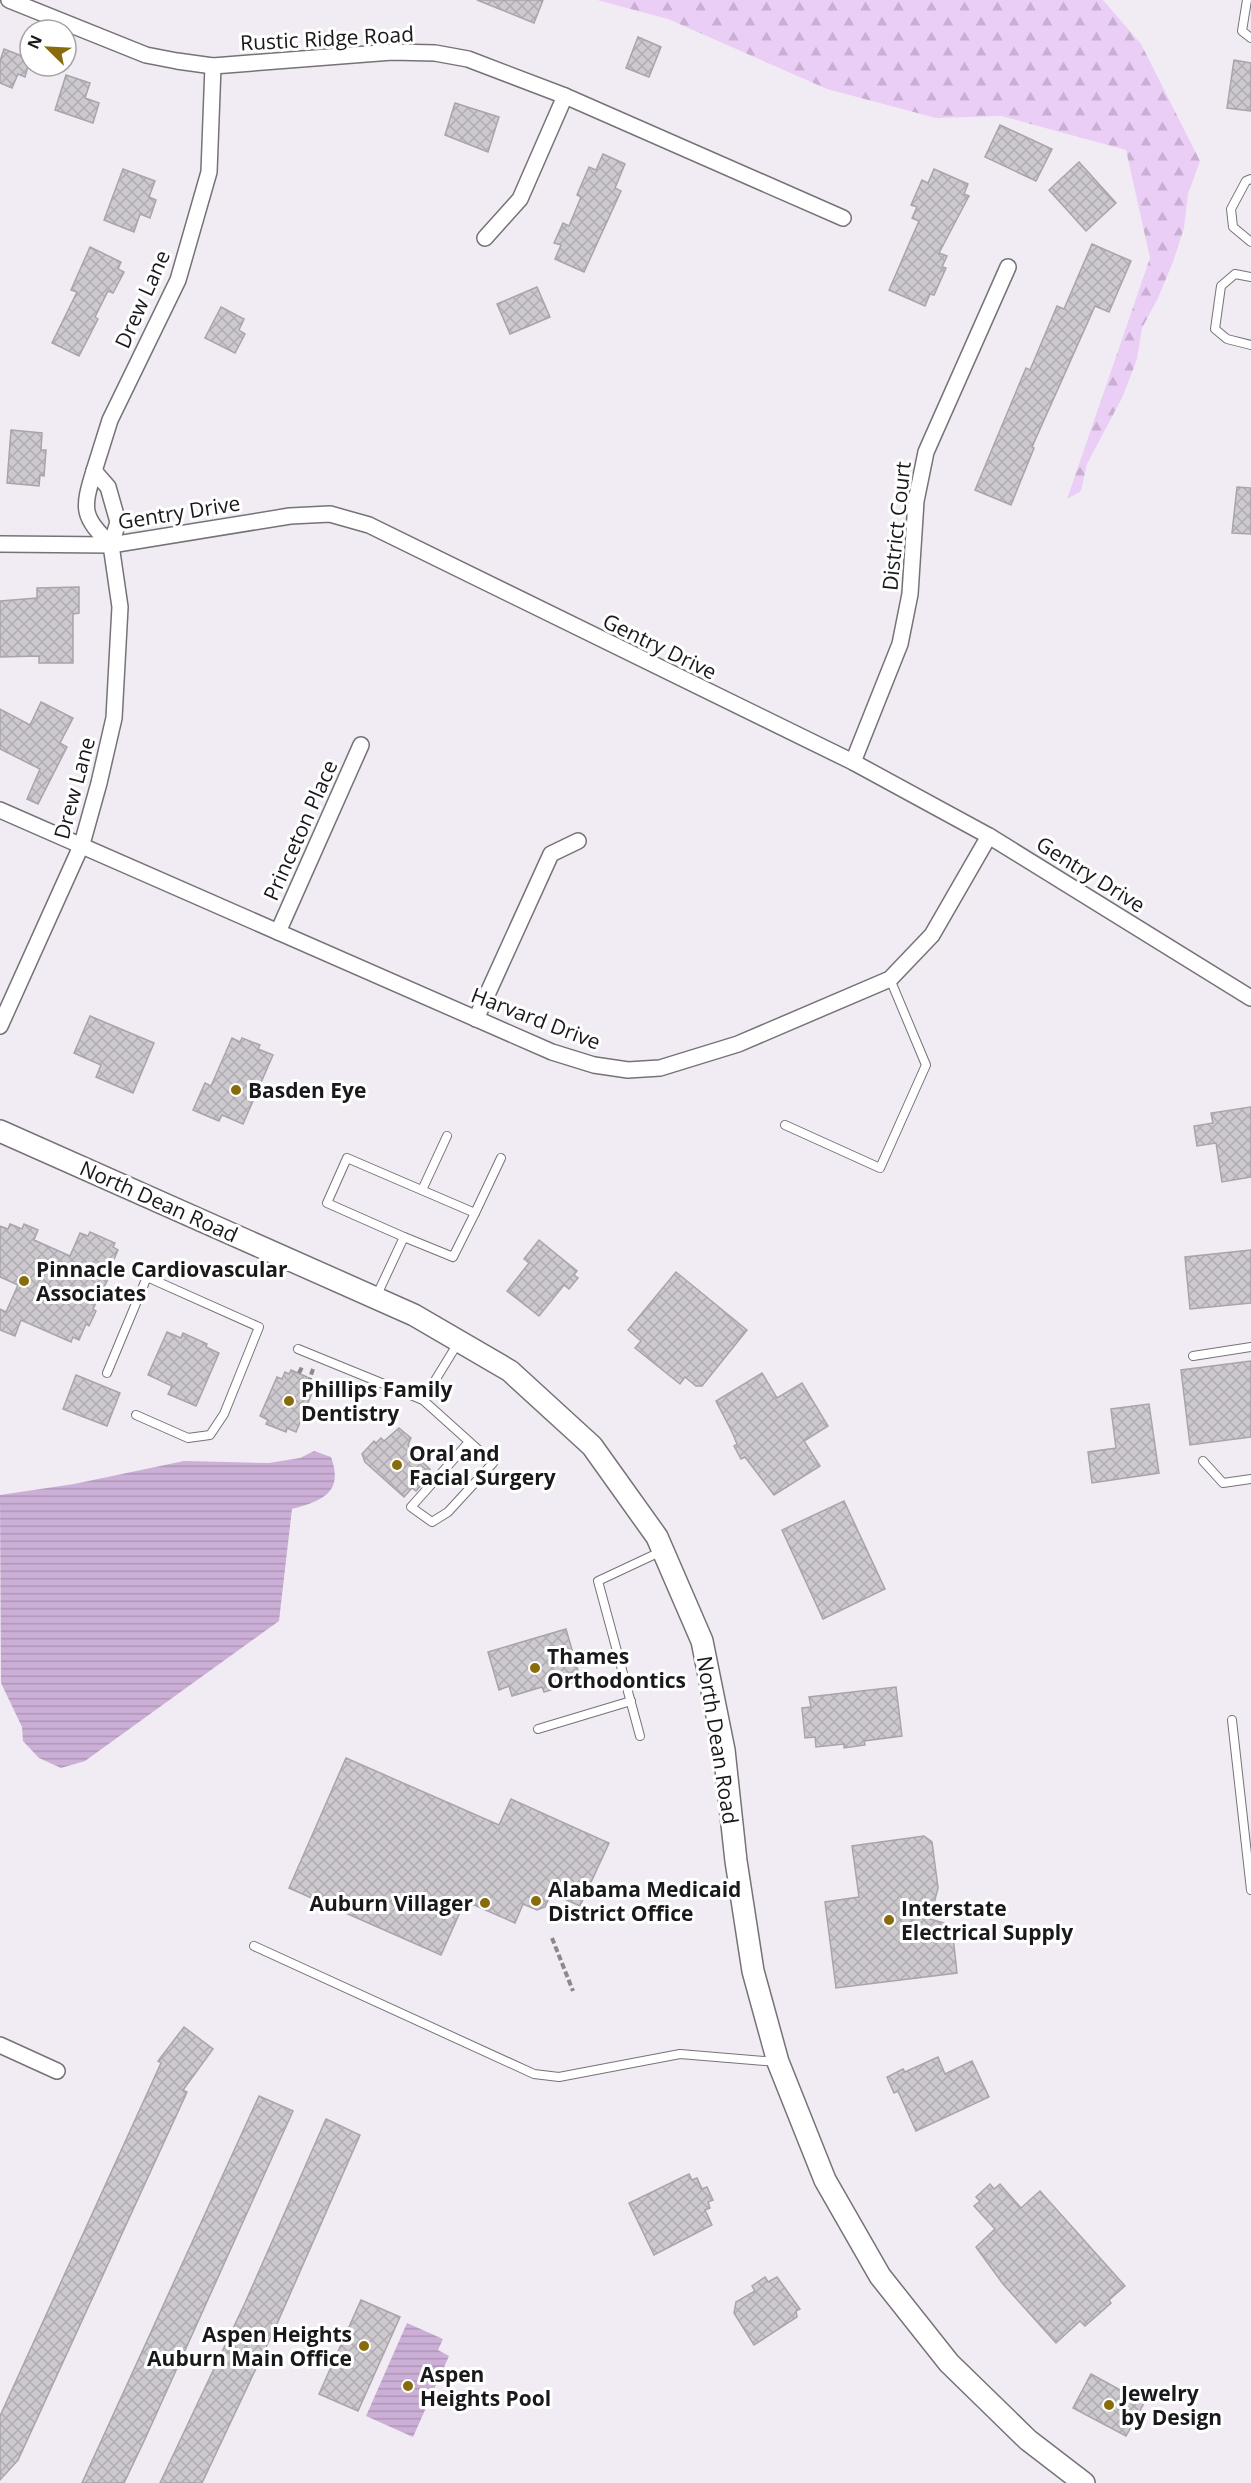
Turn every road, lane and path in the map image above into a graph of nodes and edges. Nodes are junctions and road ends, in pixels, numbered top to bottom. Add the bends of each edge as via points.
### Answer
1 (9, 0) edge
2 (1247, 0) edge
3 (1251, 38) edge
4 (213, 66) junction
5 (564, 96) junction
6 (1251, 179) edge
7 (843, 218) dead end
8 (485, 238) dead end
9 (1251, 242) edge
10 (1008, 267) dead end
11 (1251, 277) edge
12 (1251, 345) edge
13 (94, 471) junction
14 (0, 544) edge
15 (111, 545) junction
16 (361, 745) dead end
17 (853, 762) junction
18 (0, 810) edge
19 (988, 836) junction
20 (578, 841) dead end
21 (81, 844) junction
22 (278, 932) junction
23 (890, 979) junction
24 (1251, 998) edge
25 (476, 1019) junction
26 (0, 1026) edge
27 (785, 1125) dead end
28 (0, 1131) edge
29 (447, 1136) dead end
30 (501, 1158) dead end
31 (423, 1190) junction
32 (475, 1213) junction
33 (404, 1237) junction
34 (376, 1298) junction
35 (459, 1342) junction
36 (1251, 1347) edge
37 (298, 1349) dead end
38 (1193, 1356) dead end
39 (295, 1361) dead end
40 (303, 1365) junction
41 (107, 1373) dead end
42 (299, 1373) dead end
43 (340, 1395) dead end
44 (423, 1400) junction
45 (136, 1415) dead end
46 (469, 1442) junction
47 (1203, 1461) dead end
48 (1251, 1479) edge
49 (663, 1550) junction
50 (588, 1651) dead end
51 (574, 1656) dead end
52 (631, 1701) junction
53 (1232, 1720) dead end
54 (538, 1729) dead end
55 (640, 1736) dead end
56 (1251, 1890) edge
57 (552, 1938) dead end
58 (254, 1946) dead end
59 (573, 1991) dead end
60 (0, 2045) edge
61 (778, 2062) junction
62 (57, 2071) dead end
63 (1084, 2483) edge

1 - 4 street, Rustic Ridge Road via 146,55
2 - 3 lane via 1242,31
4 - 5 street, Rustic Ridge Road via 392,52 435,53 468,59
4 - 13 street, Drew Lane via 209,172 178,280 110,420
5 - 7 street, Rustic Ridge Road
5 - 8 street via 520,199
6 - 9 lane via 1231,208 1233,226
10 - 17 street, District Court via 926,452 916,501 910,594 900,644
11 - 12 lane via 1234,274 1221,286 1215,329 1227,339
13 - 15 street, Drew Lane via 108,488 118,522
13 - 15 street, Drew Lane via 85,500 90,524
14 - 15 street, Gentry Drive
15 - 17 street, Gentry Drive via 290,516 330,514 369,525
15 - 21 street, Drew Lane via 120,607 114,718
16 - 22 street, Princeton Place
17 - 19 street, Gentry Drive
18 - 21 street, Harvard Drive
19 - 23 street, Harvard Drive via 932,935
19 - 24 street, Gentry Drive
20 - 25 street via 551,854
21 - 22 street, Harvard Drive
21 - 26 street, Drew Lane
22 - 25 street, Harvard Drive
23 - 25 street, Harvard Drive via 738,1044 660,1068 628,1070 594,1065 552,1052
23 - 27 lane via 926,1065 880,1168
28 - 34 street, North Dean Road
29 - 31 lane
30 - 32 lane
31 - 32 lane
31 - 33 lane via 347,1158 327,1203
32 - 33 lane via 453,1257
33 - 34 lane
34 - 35 street, North Dean Road
35 - 44 lane
35 - 49 street, North Dean Road via 510,1371 592,1446
36 - 38 lane
37 - 44 lane
39 - 40 path
40 - 42 path
40 - 43 path via 314,1369 309,1381
41 - 45 lane via 147,1277 259,1327 224,1414 210,1435 188,1438
44 - 46 lane
46 - 46 lane via 493,1463 448,1512 432,1522 422,1517 411,1507
47 - 48 lane via 1224,1483
49 - 52 lane via 598,1581
49 - 61 street, North Dean Road via 702,1641 724,1750 753,1971
50 - 51 path
52 - 54 lane
52 - 55 lane
53 - 56 lane
57 - 59 path
58 - 61 lane via 534,2074 560,2077 680,2054
60 - 62 street
61 - 63 street, North Dean Road via 825,2180 880,2276 949,2363 1028,2440

